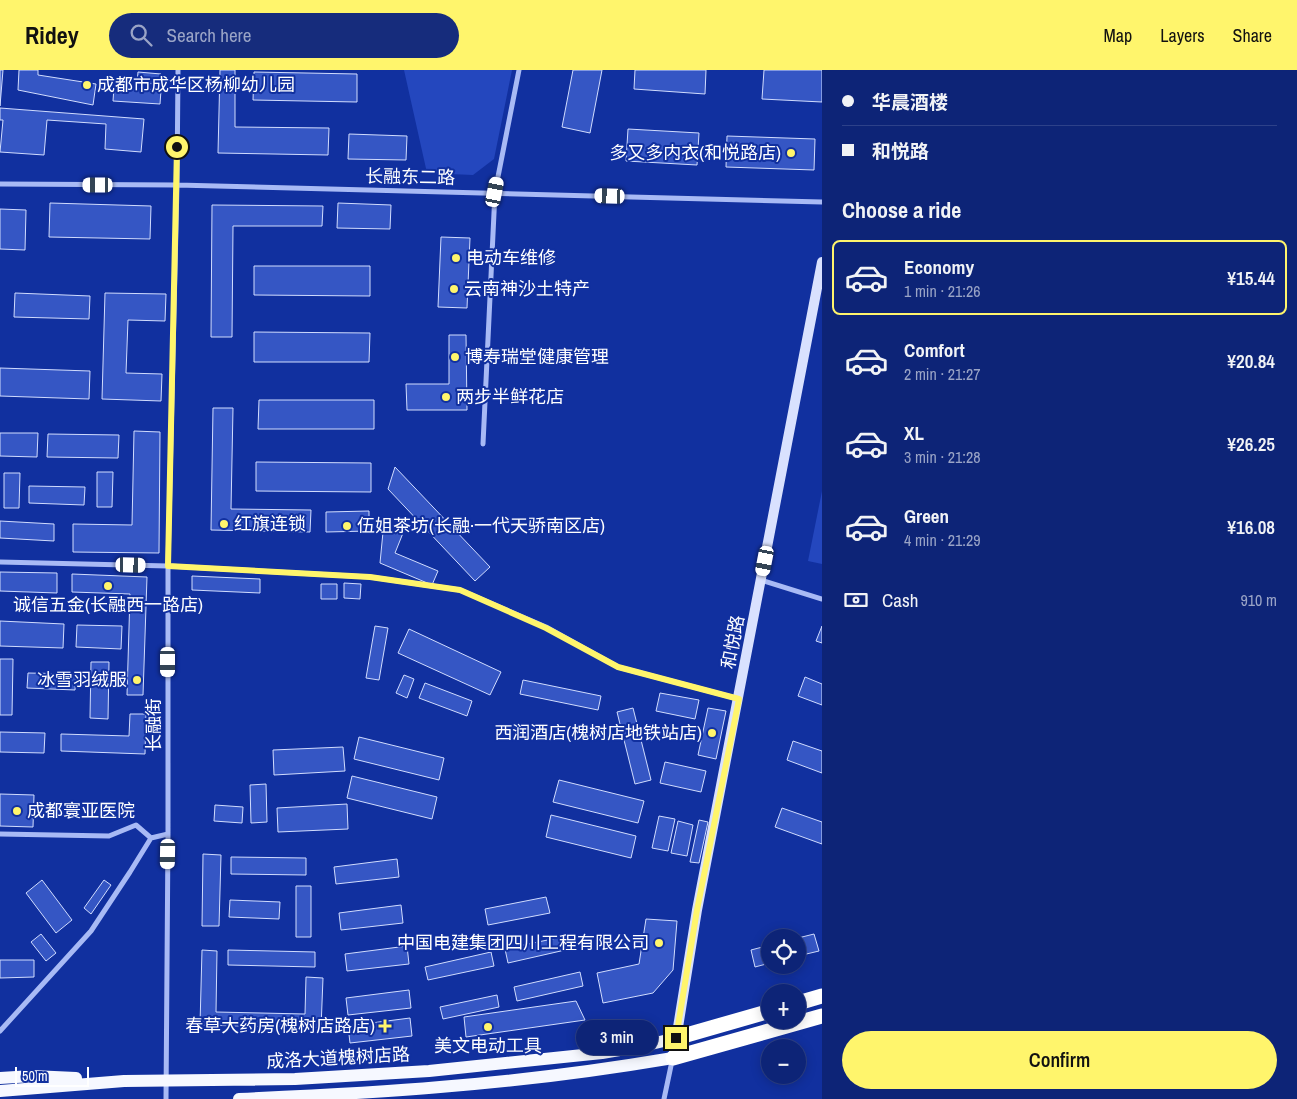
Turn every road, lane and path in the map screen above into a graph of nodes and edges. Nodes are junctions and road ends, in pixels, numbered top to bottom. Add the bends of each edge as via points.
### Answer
1 (178, 70) edge
2 (519, 70) edge
3 (0, 184) edge
4 (177, 185) junction
5 (495, 192) junction
6 (822, 202) edge
7 (822, 262) edge
8 (483, 444) dead end
9 (0, 562) edge
10 (168, 566) junction
11 (761, 580) junction
12 (822, 599) edge
13 (739, 699) junction
14 (0, 834) edge
15 (168, 834) junction
16 (151, 838) junction
17 (822, 996) edge
18 (806, 1001) edge
19 (761, 1014) edge
20 (822, 1016) edge
21 (0, 1031) edge
22 (676, 1038) junction
23 (673, 1058) junction
24 (0, 1078) edge
25 (124, 1081) junction
26 (165, 1081) junction
27 (0, 1091) edge
28 (166, 1099) edge
29 (239, 1099) edge
30 (664, 1099) edge

1 - 4 street, 长融街
2 - 5 street
3 - 4 street, 长融东二路
4 - 5 street, 长融东二路
4 - 10 street, 长融街
5 - 6 street, 长融东二路
5 - 8 street
7 - 11 street, 和悦路
9 - 10 street
10 - 13 street via 370,577 460,590 546,628 618,667
10 - 15 street, 长融街
11 - 12 street
11 - 13 street, 和悦路
13 - 22 street, 和悦路 via 697,910
14 - 16 street via 109,836 136,825
15 - 16 street
15 - 26 street, 长融街
16 - 21 street via 91,931
17 - 18 highway
19 - 22 highway
20 - 23 highway
22 - 23 street, 和悦路
22 - 26 main road, 成洛大道槐树店路 via 602,1053 429,1071 295,1079
23 - 29 main road, 成洛大道槐树店路 via 440,1087
23 - 30 street
24 - 25 main road via 32,1076
25 - 26 main road, 成洛大道槐树店路
25 - 27 main road, 成洛大道槐树店路
26 - 28 street, 长融街

